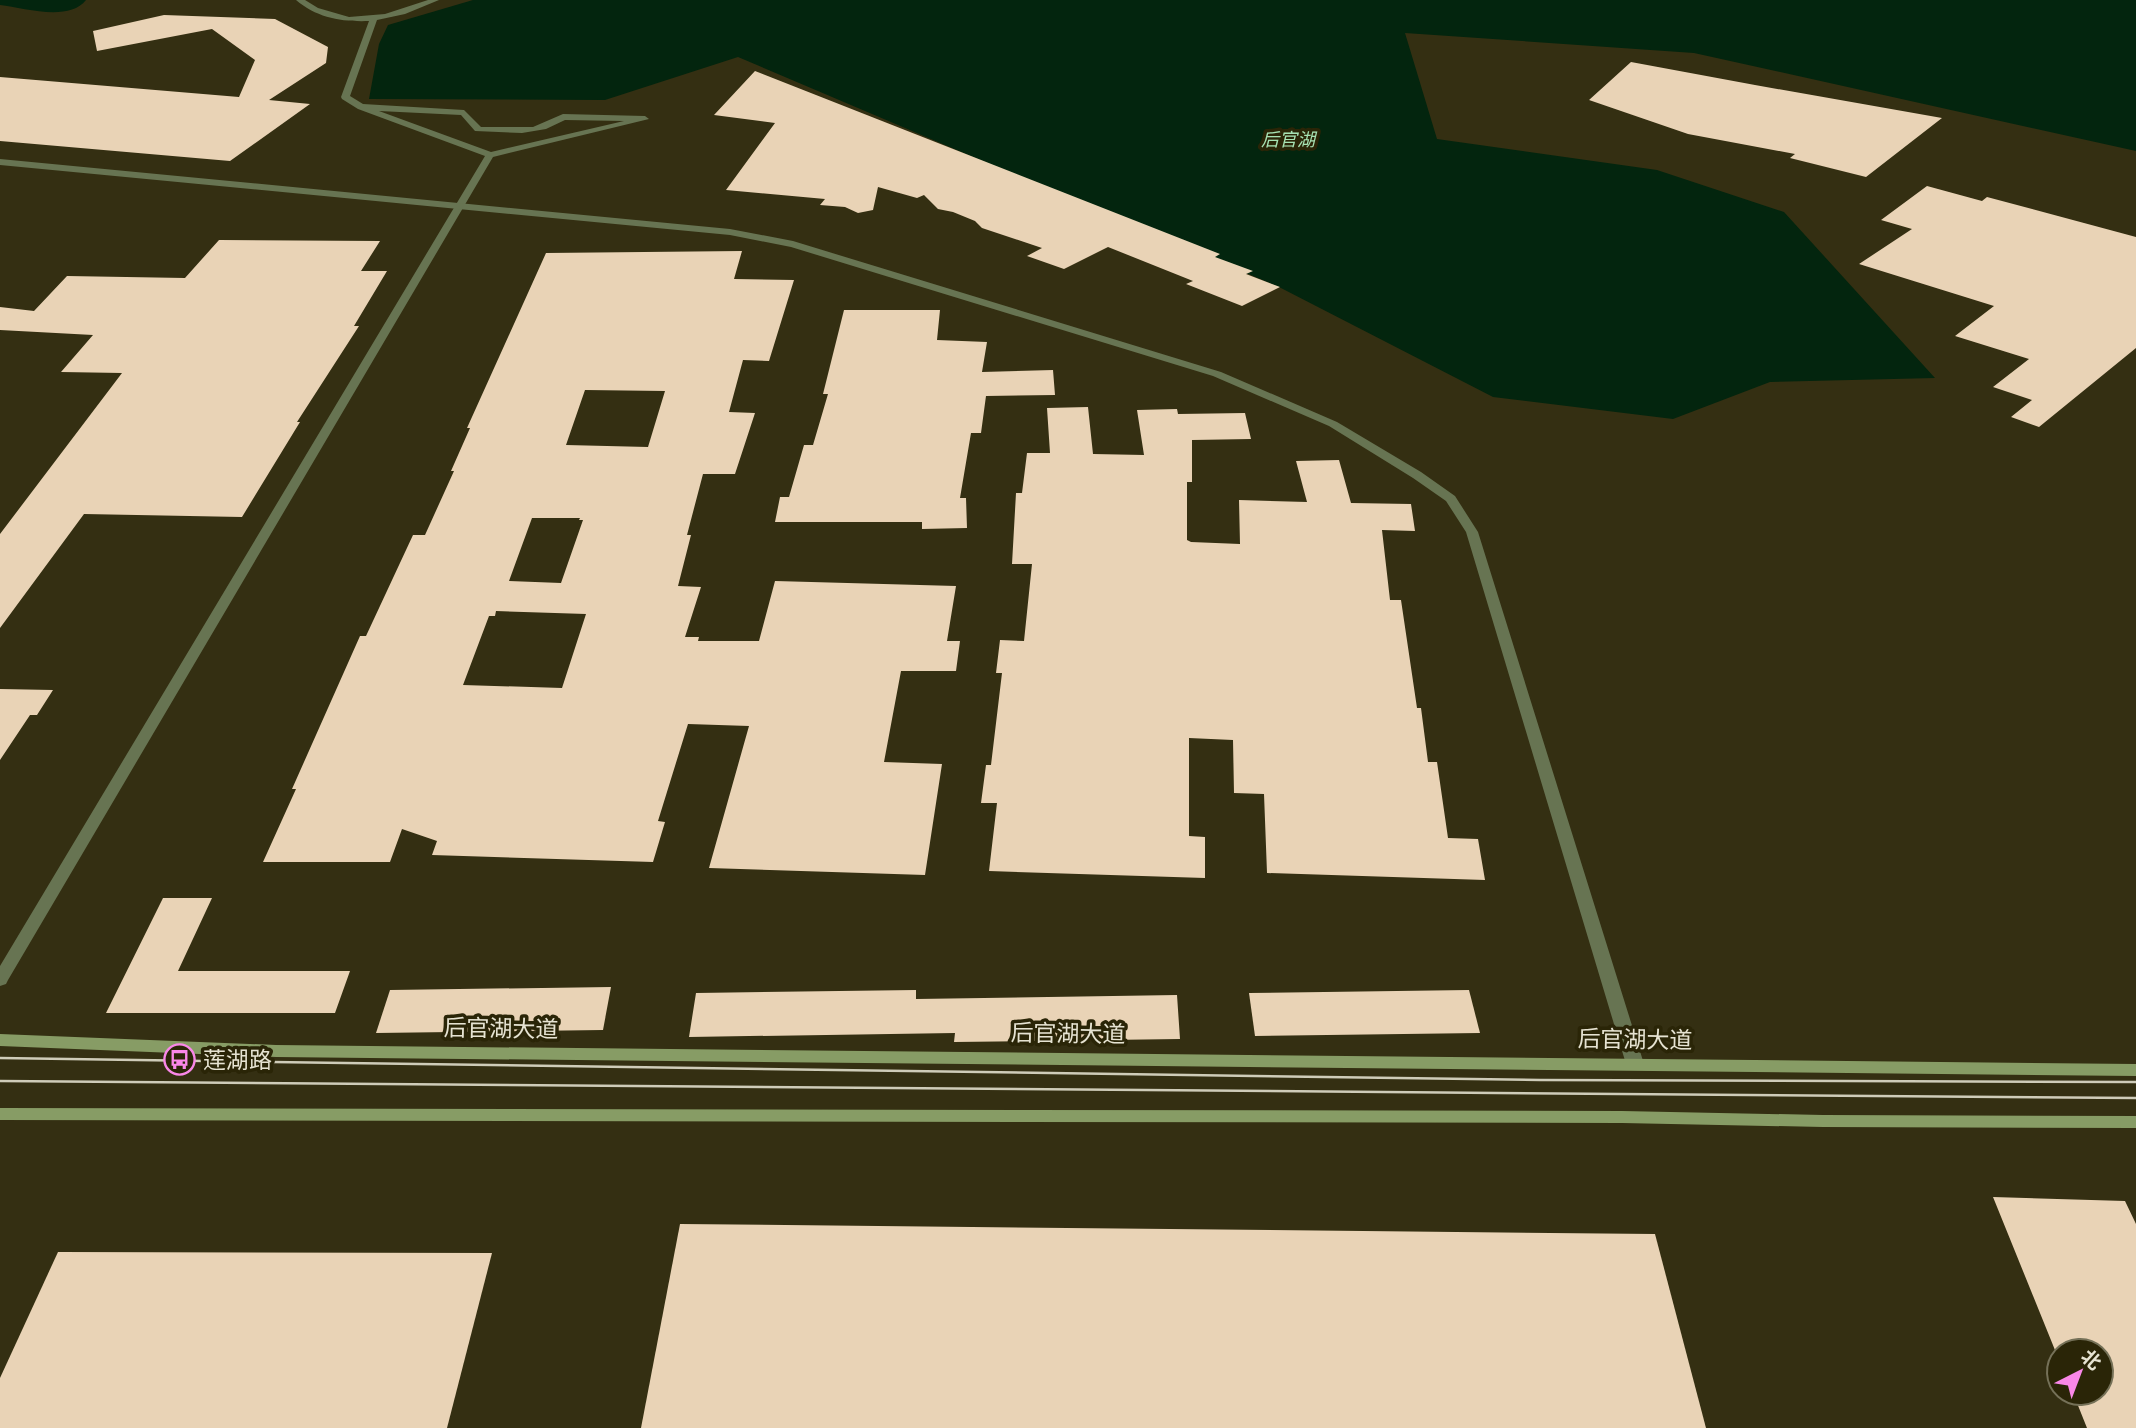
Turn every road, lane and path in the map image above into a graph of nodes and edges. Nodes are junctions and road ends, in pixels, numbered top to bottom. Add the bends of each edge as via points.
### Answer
1 (300, 0) edge
2 (435, 0) edge
3 (373, 20) junction
4 (361, 107) junction
5 (490, 155) junction
6 (0, 162) edge
7 (460, 205) junction
8 (0, 980) edge
9 (0, 1040) edge
10 (1635, 1064) junction
11 (2136, 1070) edge
12 (0, 1114) edge
13 (2136, 1122) edge

1 - 3 street via 328,14
2 - 3 street
3 - 4 street via 345,97
4 - 5 street
4 - 5 street via 464,113 478,129 509,131 533,130 563,117 645,119
5 - 7 street
6 - 7 street
7 - 8 street
7 - 10 street via 730,232 793,244 1217,374 1333,424 1451,499 1472,532
9 - 10 main road, 后官湖大道 via 276,1051
10 - 11 main road, 后官湖大道
12 - 13 main road via 1608,1116

